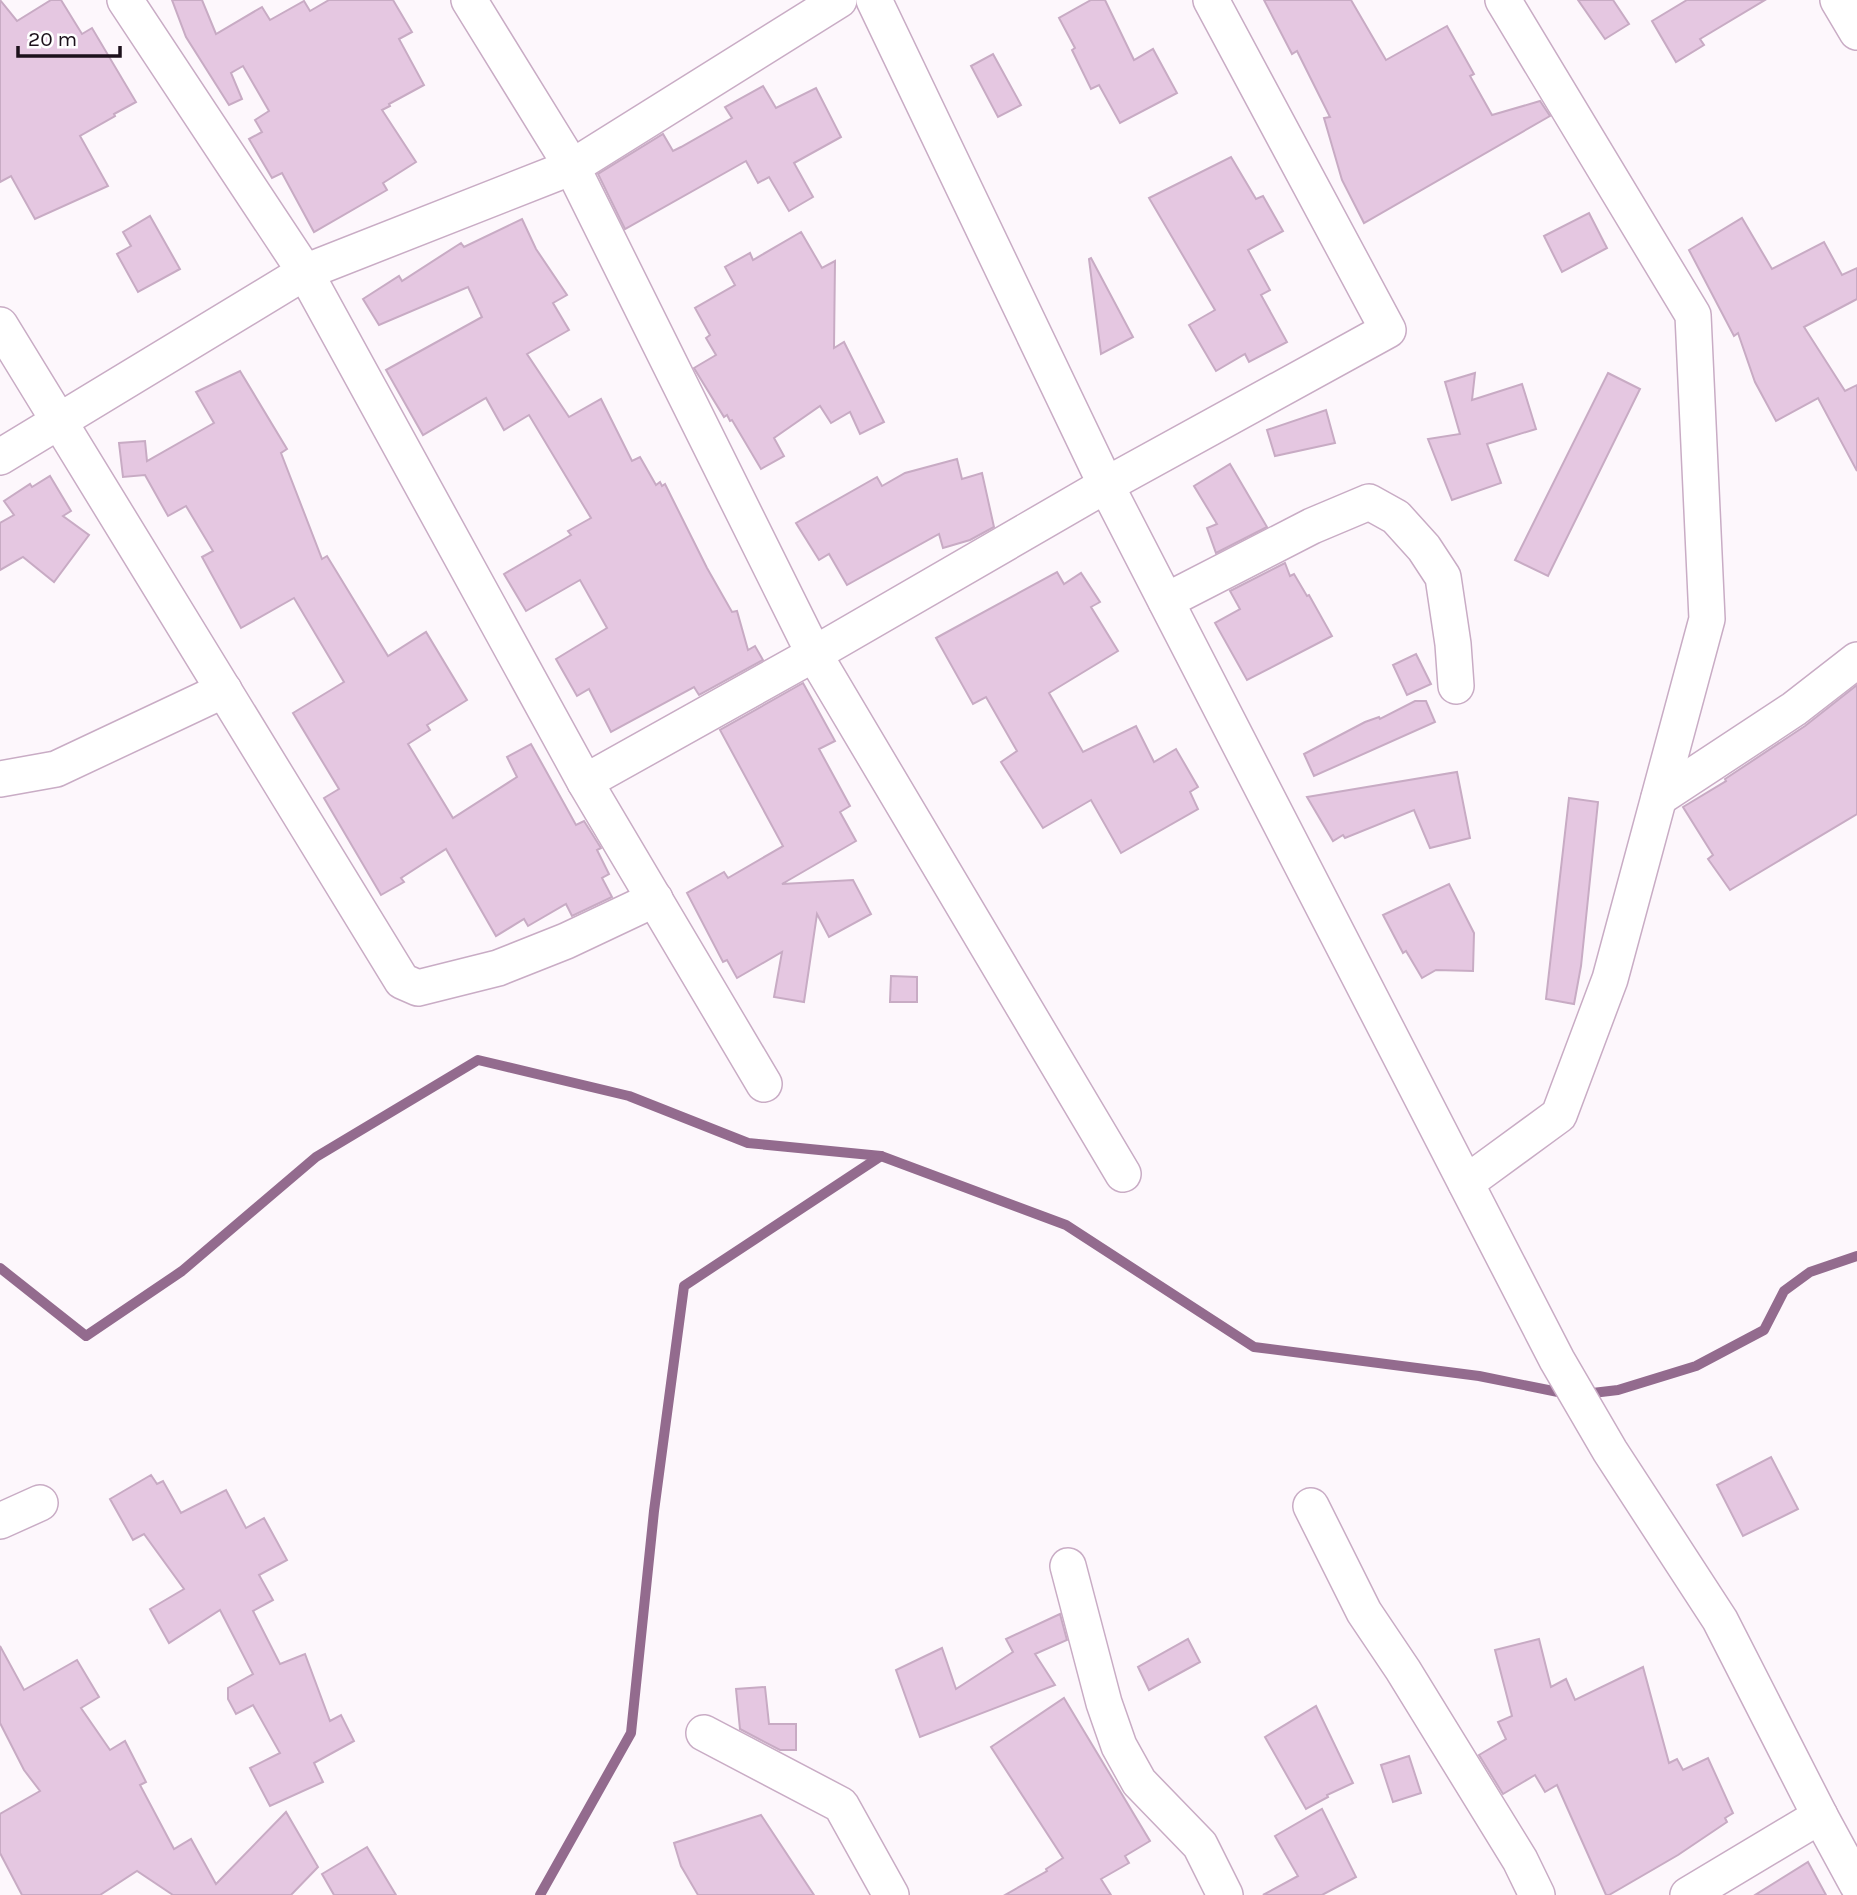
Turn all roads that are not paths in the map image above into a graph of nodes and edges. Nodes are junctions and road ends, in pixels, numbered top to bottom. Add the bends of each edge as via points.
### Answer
1 (125, 0) edge
2 (468, 0) edge
3 (839, 0) edge
4 (874, 0) edge
5 (1211, 0) edge
6 (1503, 0) edge
7 (1838, 0) edge
8 (1857, 32) edge
9 (572, 167) junction
10 (305, 272) junction
11 (0, 325) edge
12 (59, 423) junction
13 (0, 457) edge
14 (1106, 485) junction
15 (1166, 601) junction
16 (814, 654) junction
17 (1857, 660) edge
18 (1456, 686) dead end
19 (224, 690) junction
20 (0, 779) edge
21 (585, 782) junction
22 (1659, 798) junction
23 (655, 899) junction
24 (764, 1084) dead end
25 (1123, 1174) dead end
26 (1466, 1183) junction
27 (40, 1503) dead end
28 (1311, 1506) dead end
29 (0, 1521) edge
30 (1068, 1566) dead end
31 (704, 1733) dead end
32 (1819, 1816) junction
33 (1857, 1884) edge
34 (891, 1895) edge
35 (1225, 1895) edge
36 (1537, 1895) edge
37 (1688, 1895) edge

1 - 10 street
2 - 9 street
3 - 9 street
4 - 14 street
5 - 14 street via 1388,330
6 - 22 street via 1693,315 1707,619
7 - 8 street
9 - 10 street
9 - 16 street
10 - 12 street
10 - 21 street
11 - 12 street
12 - 13 street
12 - 19 street
14 - 15 street
14 - 16 street
15 - 18 street via 1369,502 1396,517 1443,577
15 - 26 street
16 - 21 street
16 - 25 street
17 - 22 street via 1794,709
19 - 20 street via 56,769
19 - 23 street via 402,981 418,988 498,968
21 - 23 street
22 - 26 street via 1610,979 1559,1115
23 - 24 street
26 - 32 street via 1576,1395 1720,1620
27 - 29 street
28 - 36 street via 1364,1612 1404,1670
30 - 35 street via 1119,1746 1139,1782 1200,1845
31 - 34 street via 841,1805
32 - 33 street
32 - 37 street

